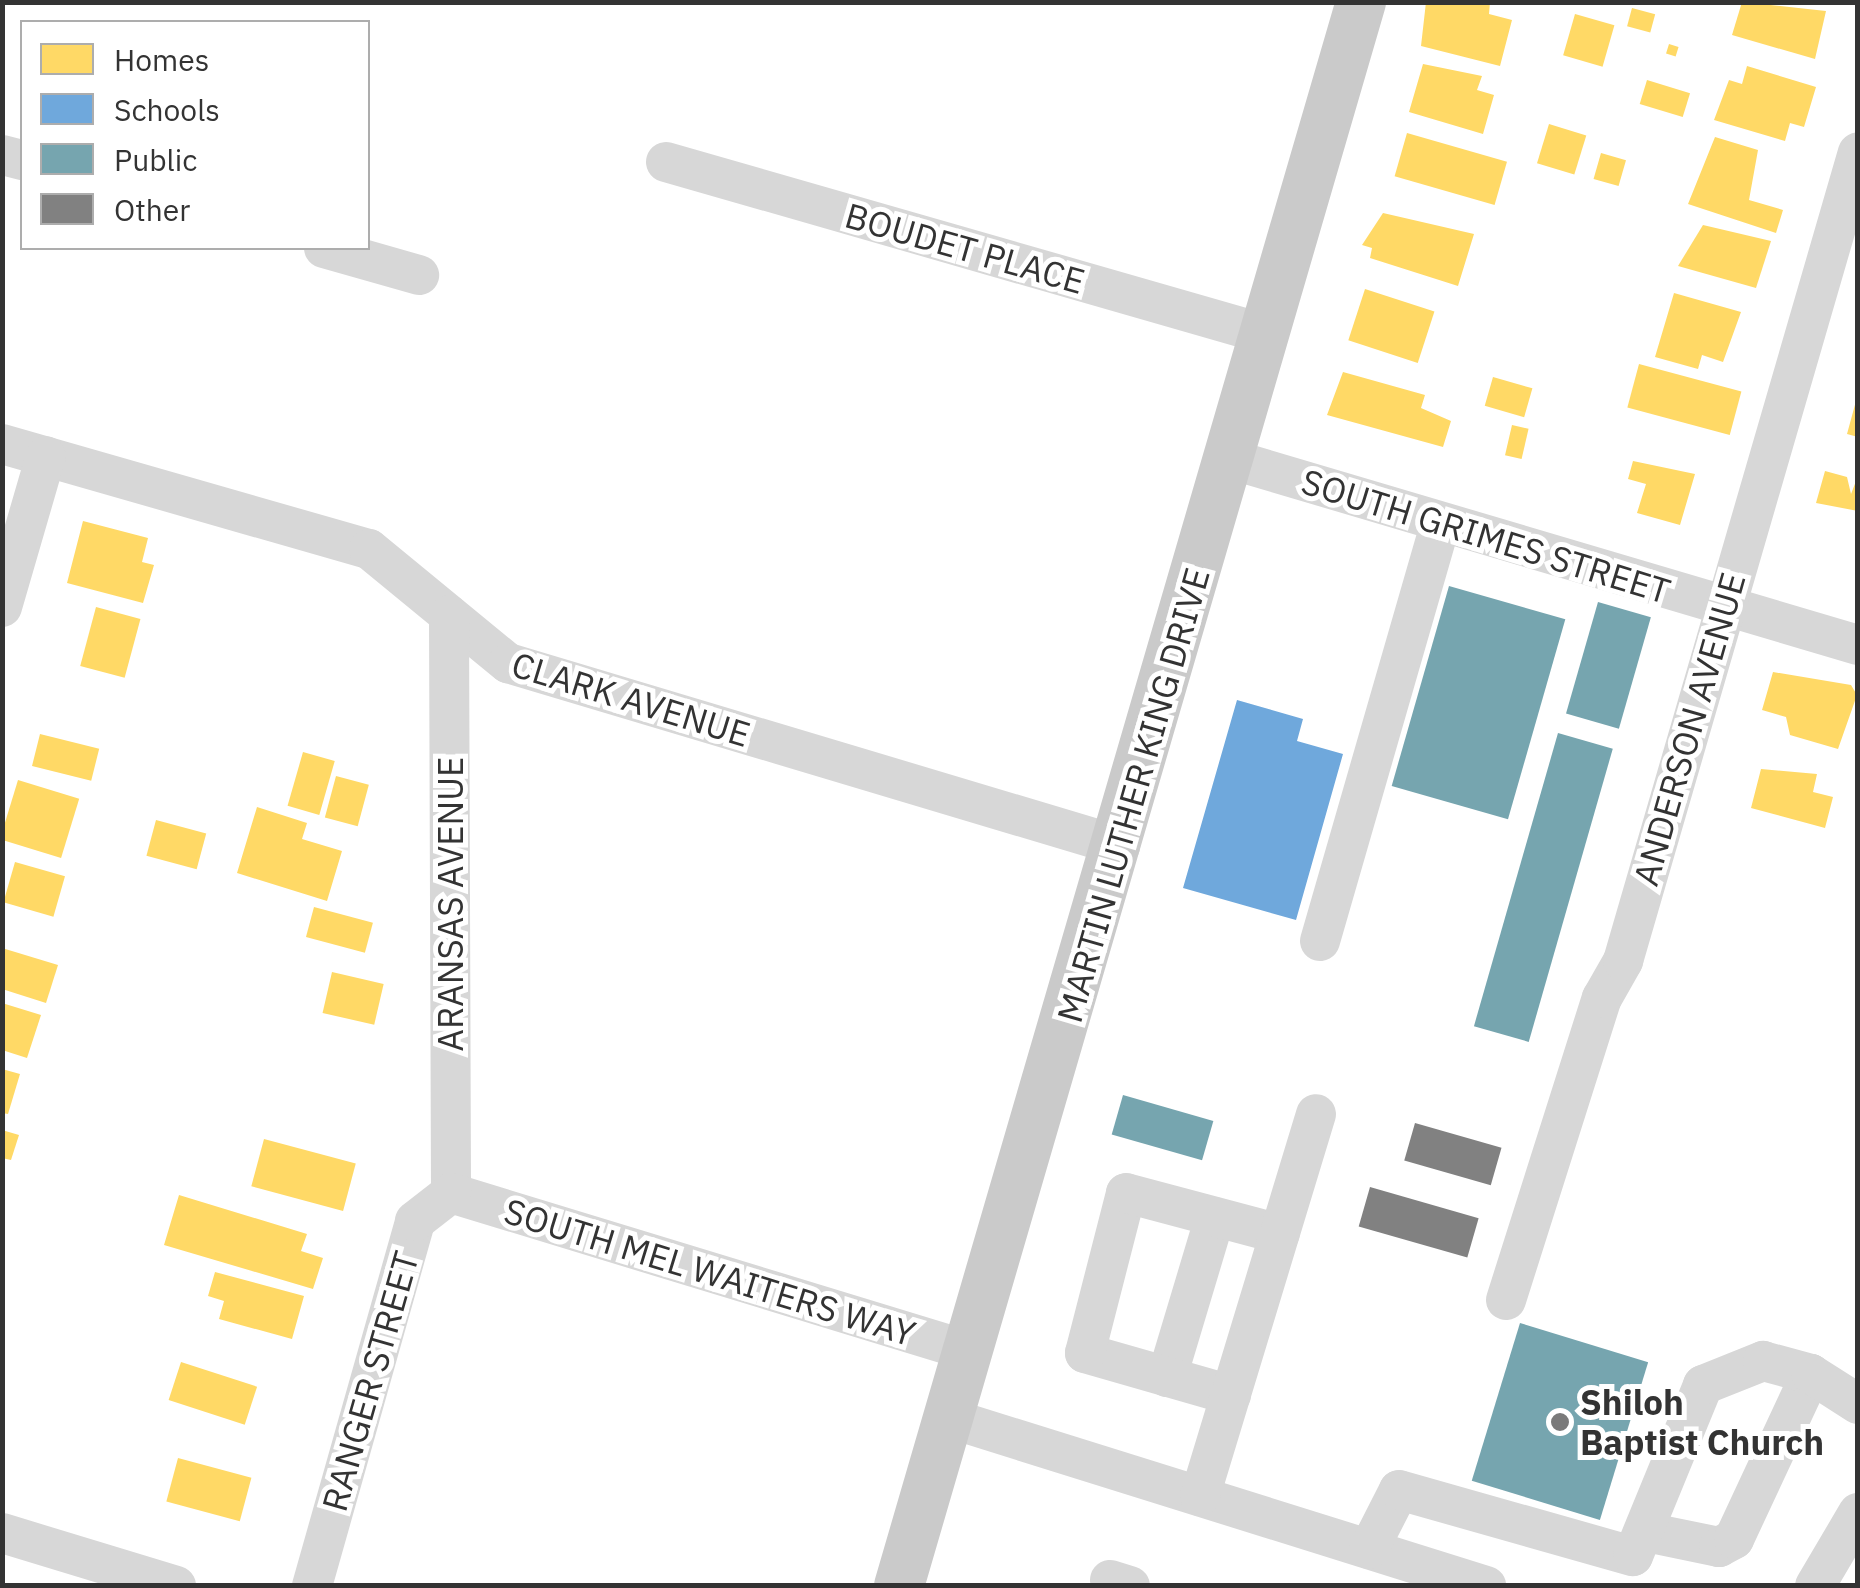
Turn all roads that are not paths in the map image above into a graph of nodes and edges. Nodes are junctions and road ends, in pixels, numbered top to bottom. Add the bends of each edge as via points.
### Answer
1 (1362, 2) edge
2 (1858, 152) edge
3 (666, 162) dead end
4 (331, 250) edge
5 (418, 275) dead end
6 (1265, 334) junction
7 (2, 444) edge
8 (46, 456) junction
9 (1230, 459) junction
10 (1441, 523) junction
11 (2, 606) edge
12 (1723, 608) junction
13 (449, 615) junction
14 (1858, 645) edge
15 (1120, 846) junction
16 (1320, 941) dead end
17 (1316, 1114) dead end
18 (451, 1193) junction
19 (1216, 1217) junction
20 (1280, 1234) junction
21 (1506, 1300) dead end
22 (969, 1351) junction
23 (1811, 1374) junction
24 (1167, 1377) junction
25 (1231, 1395) junction
26 (1858, 1404) edge
27 (949, 1418) junction
28 (1200, 1496) junction
29 (1858, 1513) edge
30 (2, 1533) edge
31 (1634, 1546) junction
32 (1369, 1549) junction
33 (176, 1586) edge
34 (312, 1586) edge
35 (900, 1586) edge
36 (1486, 1586) edge
37 (1815, 1586) edge

1 - 6 main road, MARTIN LUTHER KING DRIVE
2 - 12 street, ANDERSON AVENUE
3 - 6 street, BOUDET PLACE
4 - 5 street
6 - 9 main road, MARTIN LUTHER KING DRIVE
7 - 8 street, CLARK AVENUE
8 - 11 street
8 - 13 street, CLARK AVENUE via 369,549
9 - 10 street, SOUTH GRIMES STREET
9 - 15 main road, MARTIN LUTHER KING DRIVE
10 - 12 street, SOUTH GRIMES STREET
10 - 16 street
12 - 14 street, SOUTH GRIMES STREET
12 - 21 street, ANDERSON AVENUE via 1623,961 1602,998
13 - 15 street, CLARK AVENUE via 484,650 539,674
13 - 18 street, ARANSAS AVENUE
15 - 22 main road, MARTIN LUTHER KING DRIVE
17 - 20 street
18 - 22 street, SOUTH MEL WAITERS WAY
18 - 34 street, RANGER STREET via 415,1221
19 - 20 street
19 - 24 street
19 - 24 street via 1126,1192 1085,1352
20 - 25 street
22 - 27 main road, MARTIN LUTHER KING DRIVE
23 - 26 street
23 - 31 street via 1734,1539 1719,1548
23 - 31 street via 1763,1360 1703,1385
24 - 25 street
25 - 28 street
27 - 28 street
27 - 35 main road, MARTIN LUTHER KING DRIVE
28 - 32 street
29 - 37 street
30 - 33 street
31 - 32 street via 1398,1490
32 - 36 street

